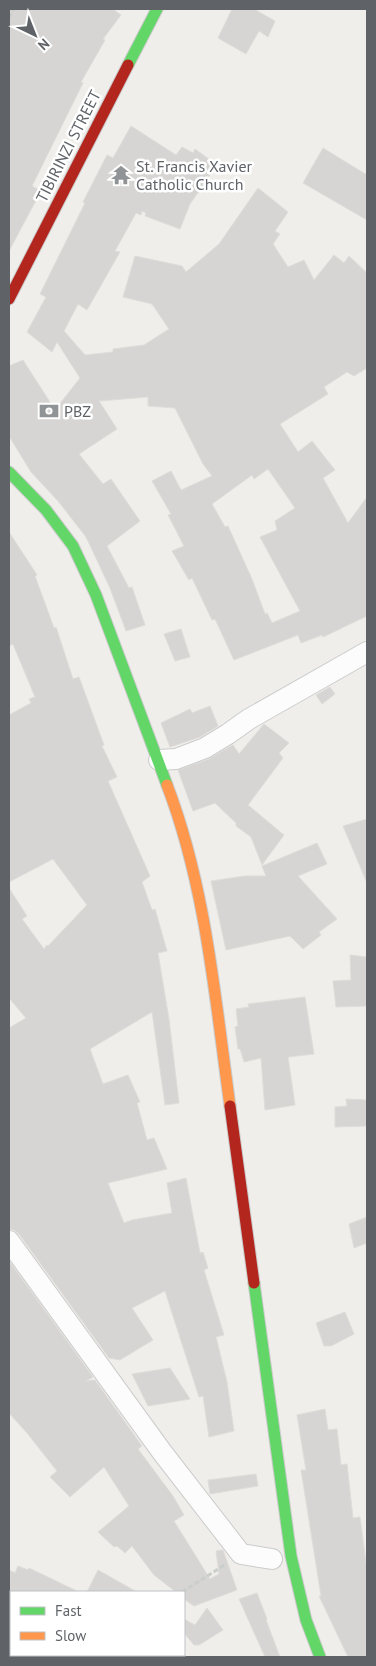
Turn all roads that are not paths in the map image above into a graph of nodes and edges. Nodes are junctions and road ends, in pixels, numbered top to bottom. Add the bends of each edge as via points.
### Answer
1 (157, 9) edge
2 (9, 299) edge
3 (9, 472) edge
4 (367, 652) edge
5 (159, 760) junction
6 (9, 1241) edge
7 (272, 1559) dead end
8 (320, 1657) edge

1 - 2 main road, TIBIRINZI STREET
3 - 5 main road via 46,510 73,546 96,595
4 - 5 street via 249,718 205,748 176,759
5 - 8 main road via 177,811 206,928 291,1556 313,1643
6 - 7 street via 162,1452 241,1554

